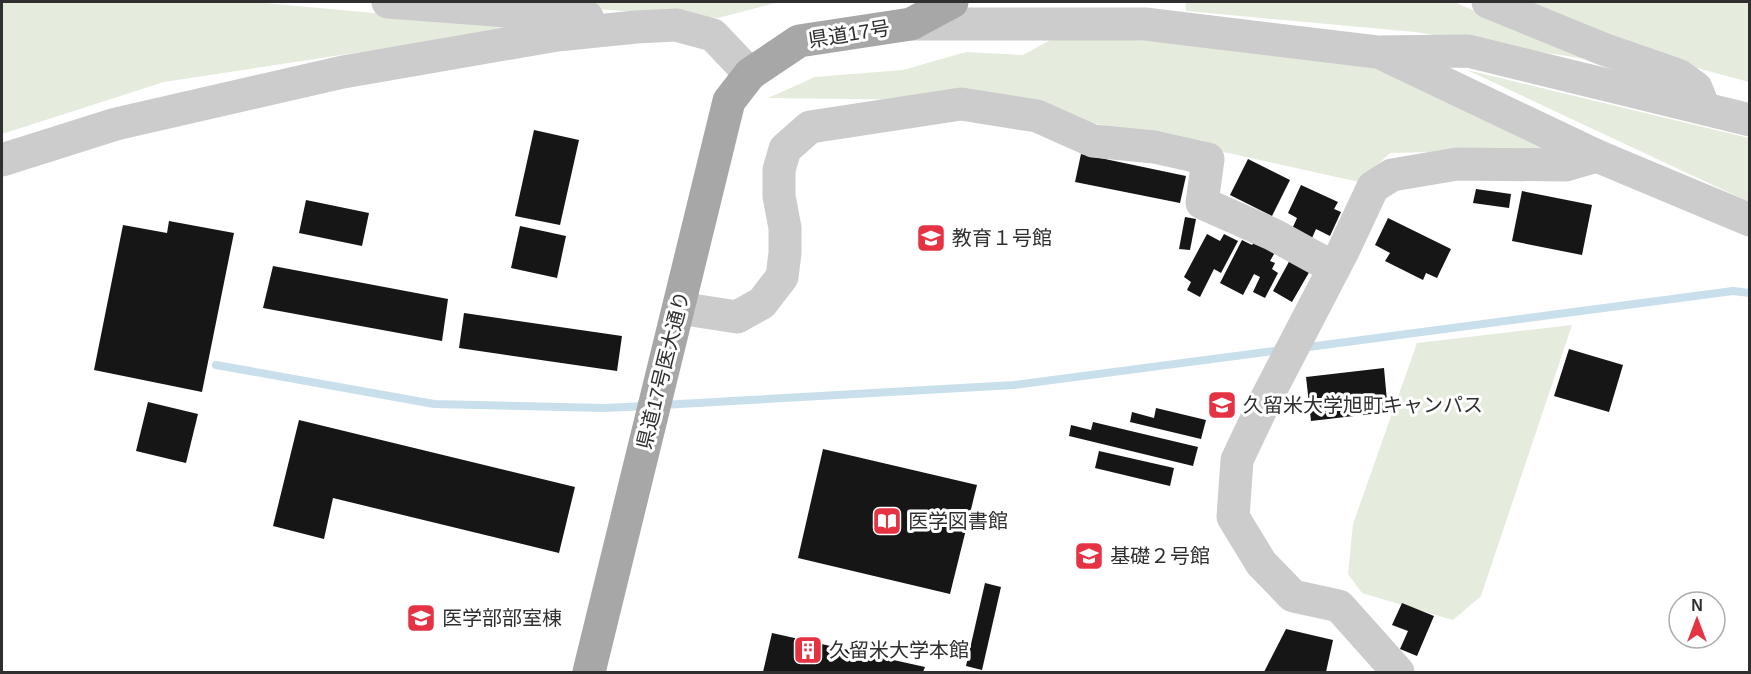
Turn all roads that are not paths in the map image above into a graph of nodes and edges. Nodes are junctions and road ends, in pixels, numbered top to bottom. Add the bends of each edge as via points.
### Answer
1 (388, 2) edge
2 (952, 2) edge
3 (1488, 2) edge
4 (911, 24) junction
5 (636, 27) junction
6 (1377, 52) junction
7 (750, 74) junction
8 (1704, 108) junction
9 (1749, 120) edge
10 (1597, 156) junction
11 (2, 160) edge
12 (1749, 219) edge
13 (1334, 268) junction
14 (679, 308) junction
15 (589, 672) edge
16 (1398, 672) edge

1 - 5 street via 608,19
2 - 4 main road, 県道17号
3 - 8 street via 1678,75 1696,88
4 - 6 street via 1145,24
4 - 7 main road, 県道17号 via 799,41
5 - 7 street via 676,26 713,35
5 - 11 street via 557,35 344,72 116,124
6 - 8 street via 1468,51
6 - 10 street
7 - 14 main road, 県道17号医大通り via 729,101
8 - 9 street
10 - 12 street
10 - 13 street via 1566,165 1457,164 1392,175 1373,187
13 - 14 street via 1274,235 1202,203 1208,159 1154,147 1093,141 1037,117 961,104 810,127 785,149 779,170 778,196 785,245 782,278 762,303 737,317
13 - 16 street via 1237,460 1233,517 1261,563 1293,596 1339,606
14 - 15 main road, 県道17号医大通り

